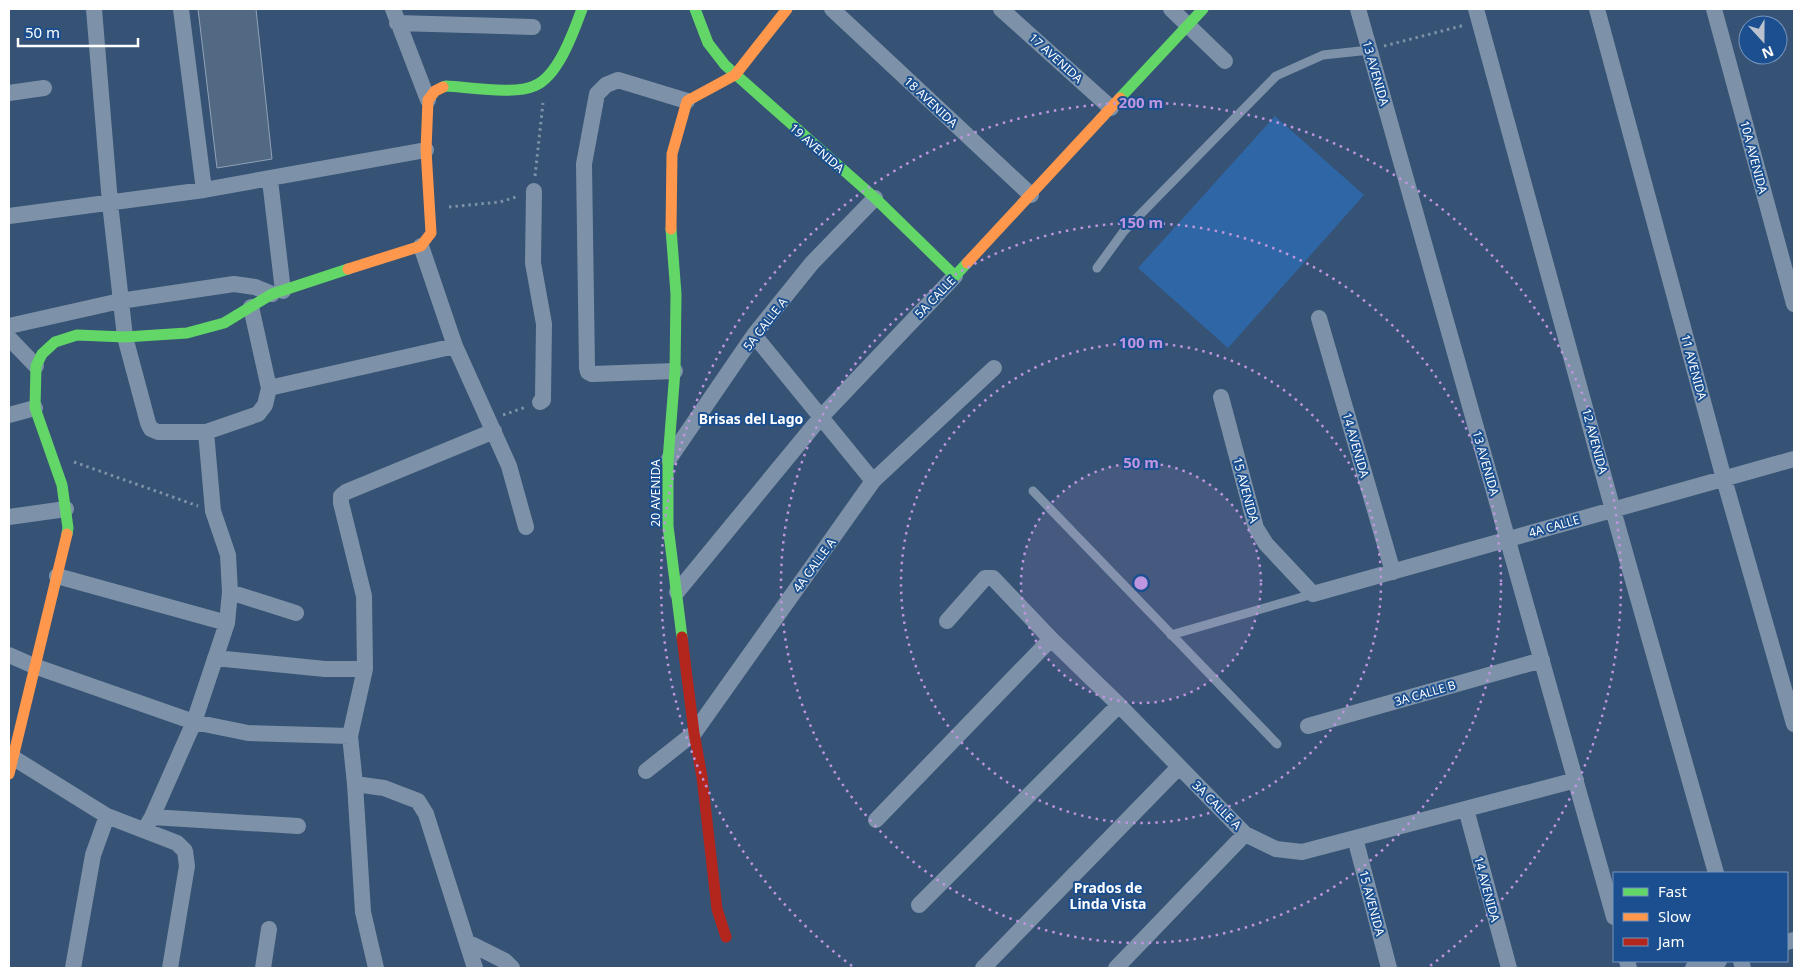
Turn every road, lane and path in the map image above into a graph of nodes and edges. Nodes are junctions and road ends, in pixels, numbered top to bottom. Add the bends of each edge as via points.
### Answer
1 (94, 9) edge
2 (181, 9) edge
3 (582, 9) edge
4 (696, 9) edge
5 (832, 9) edge
6 (1001, 9) edge
7 (1171, 9) edge
8 (1203, 9) edge
9 (1358, 9) edge
10 (1597, 9) edge
11 (1714, 9) edge
12 (781, 13) edge
13 (1478, 15) edge
14 (395, 16) edge
15 (1188, 25) junction
16 (533, 27) dead end
17 (1370, 50) junction
18 (1226, 61) dead end
19 (735, 76) junction
20 (546, 79) junction
21 (44, 88) dead end
22 (9, 93) edge
23 (428, 100) junction
24 (687, 101) junction
25 (1111, 108) junction
26 (426, 150) junction
27 (270, 180) junction
28 (204, 190) junction
29 (534, 191) junction
30 (1031, 195) junction
31 (875, 198) junction
32 (110, 203) junction
33 (431, 210) junction
34 (9, 216) edge
35 (421, 246) junction
36 (1097, 268) dead end
37 (955, 276) junction
38 (278, 292) junction
39 (120, 301) junction
40 (1794, 304) edge
41 (251, 307) junction
42 (1319, 318) dead end
43 (9, 326) edge
44 (754, 335) junction
45 (125, 337) junction
46 (9, 338) edge
47 (456, 346) junction
48 (36, 366) junction
49 (994, 368) dead end
50 (675, 372) junction
51 (268, 388) junction
52 (1222, 397) dead end
53 (540, 402) joint
54 (35, 408) junction
55 (9, 415) edge
56 (821, 417) junction
57 (491, 426) junction
58 (206, 432) junction
59 (51, 454) junction
60 (1794, 459) edge
61 (668, 460) junction
62 (1724, 479) junction
63 (873, 481) junction
64 (1033, 491) dead end
65 (66, 509) junction
66 (1613, 510) junction
67 (213, 511) junction
68 (9, 517) edge
69 (526, 527) dead end
70 (1507, 539) junction
71 (1393, 572) junction
72 (57, 576) junction
73 (230, 592) junction
74 (677, 592) junction
75 (1314, 594) junction
76 (296, 613) dead end
77 (947, 621) dead end
78 (228, 623) junction
79 (1171, 635) junction
80 (1051, 639) junction
81 (9, 655) edge
82 (216, 658) junction
83 (1542, 660) junction
84 (34, 666) junction
85 (365, 669) junction
86 (1119, 705) junction
87 (194, 722) junction
88 (1794, 724) edge
89 (1308, 726) dead end
90 (694, 733) junction
91 (350, 736) junction
92 (1277, 744) dead end
93 (12, 757) junction
94 (1179, 767) junction
95 (646, 771) dead end
96 (9, 774) edge
97 (1576, 780) junction
98 (355, 784) junction
99 (1466, 809) junction
100 (107, 816) junction
101 (876, 820) dead end
102 (149, 823) junction
103 (298, 826) dead end
104 (1245, 834) junction
105 (1355, 838) junction
106 (1716, 872) edge
107 (919, 905) dead end
108 (1613, 913) edge
109 (269, 929) dead end
110 (726, 937) dead end
111 (467, 942) junction
112 (1715, 962) edge
113 (73, 968) edge
114 (170, 968) edge
115 (263, 968) edge
116 (376, 968) edge
117 (475, 968) edge
118 (512, 968) edge
119 (983, 968) edge
120 (1116, 968) edge
121 (1389, 968) edge
122 (1509, 968) edge
123 (1693, 968) edge

1 - 32 street
2 - 28 street
3 - 20 street via 573,33
4 - 19 street, 19 AVENIDA via 708,43
5 - 30 street, 18 AVENIDA
6 - 25 street, 17 AVENIDA
7 - 15 street
8 - 15 street, 5A CALLE
9 - 17 street, 13 AVENIDA
10 - 62 street, 11 AVENIDA
11 - 40 street, 10A AVENIDA
12 - 19 street
13 - 17 path
13 - 66 street, 12 AVENIDA
14 - 16 street
14 - 23 street
15 - 18 street
15 - 25 street, 5A CALLE
17 - 36 lane via 1323,55 1276,76 1124,231
17 - 70 street, 13 AVENIDA
19 - 24 street
19 - 31 street, 19 AVENIDA
20 - 23 street via 520,89 446,86
20 - 29 path
21 - 22 street
23 - 26 street
24 - 50 street, 20 AVENIDA via 672,154
24 - 50 street via 618,80 606,85 597,94 584,164 588,372
25 - 30 street, 5A CALLE
26 - 27 street
26 - 33 street
27 - 28 street
27 - 38 street
28 - 32 street
29 - 33 path via 500,202
29 - 53 street via 533,263 544,324 543,400
30 - 37 street, 5A CALLE
31 - 37 street, 19 AVENIDA
31 - 44 street, 5A CALLE A via 812,264
32 - 34 street
32 - 39 street
33 - 35 street via 431,234
35 - 38 street
35 - 47 street
37 - 56 street, 5A CALLE
38 - 39 street via 234,284
38 - 41 street
39 - 43 street
39 - 45 street
41 - 45 street via 224,323 187,333
41 - 51 street
42 - 71 street, 14 AVENIDA
44 - 56 street
44 - 61 street, 5A CALLE A
45 - 48 street via 77,335 55,342 42,354
45 - 58 street via 151,429 158,432
46 - 48 street
47 - 51 street
47 - 57 street
48 - 54 street
49 - 63 street, 4A CALLE A
50 - 61 street, 20 AVENIDA
51 - 58 street via 265,405 258,414
52 - 75 street, 15 AVENIDA via 1256,528 1266,544
53 - 57 path
54 - 55 street
54 - 59 street
56 - 63 street
56 - 74 street, 5A CALLE
57 - 69 street via 509,466
57 - 85 street via 341,496 364,596
58 - 67 street
59 - 65 street
59 - 67 path
60 - 62 street, 4A CALLE
61 - 74 street, 20 AVENIDA via 668,526
62 - 66 street, 4A CALLE
62 - 88 street, 11 AVENIDA
63 - 90 street, 4A CALLE A
64 - 79 lane
65 - 68 street
65 - 72 street via 68,528
66 - 70 street, 4A CALLE
66 - 106 street, 12 AVENIDA
67 - 73 street via 228,555
70 - 71 street, 4A CALLE
70 - 83 street, 13 AVENIDA
71 - 75 street, 4A CALLE
72 - 78 street
72 - 84 street
73 - 76 street
73 - 78 street
74 - 90 street, 20 AVENIDA
75 - 79 lane
77 - 80 street, 3A CALLE A via 985,578 993,578
78 - 82 street
79 - 92 lane
80 - 86 street, 3A CALLE A
80 - 101 street
81 - 84 street
82 - 85 street via 325,669
82 - 87 street
83 - 89 street, 3A CALLE B
83 - 97 street, 13 AVENIDA
84 - 87 street
84 - 93 street
85 - 91 street
86 - 94 street, 3A CALLE A
86 - 107 street
87 - 91 street via 248,733
87 - 102 street
90 - 95 street, 4A CALLE A
90 - 110 street, 20 AVENIDA via 716,909
91 - 98 street
93 - 96 street
93 - 100 street
94 - 104 street, 3A CALLE A
94 - 119 street
97 - 99 street, 3A CALLE A
97 - 108 street, 13 AVENIDA
98 - 111 street via 384,788 418,801 426,814
98 - 116 street via 363,912
99 - 105 street, 3A CALLE A
99 - 122 street, 14 AVENIDA
100 - 102 street
100 - 113 street via 93,855
102 - 103 street
102 - 114 street via 185,851 187,866
104 - 105 street, 3A CALLE A via 1276,849 1302,852
104 - 120 street
105 - 121 street, 15 AVENIDA
109 - 115 street
111 - 117 street
111 - 118 street via 505,961
112 - 123 street

